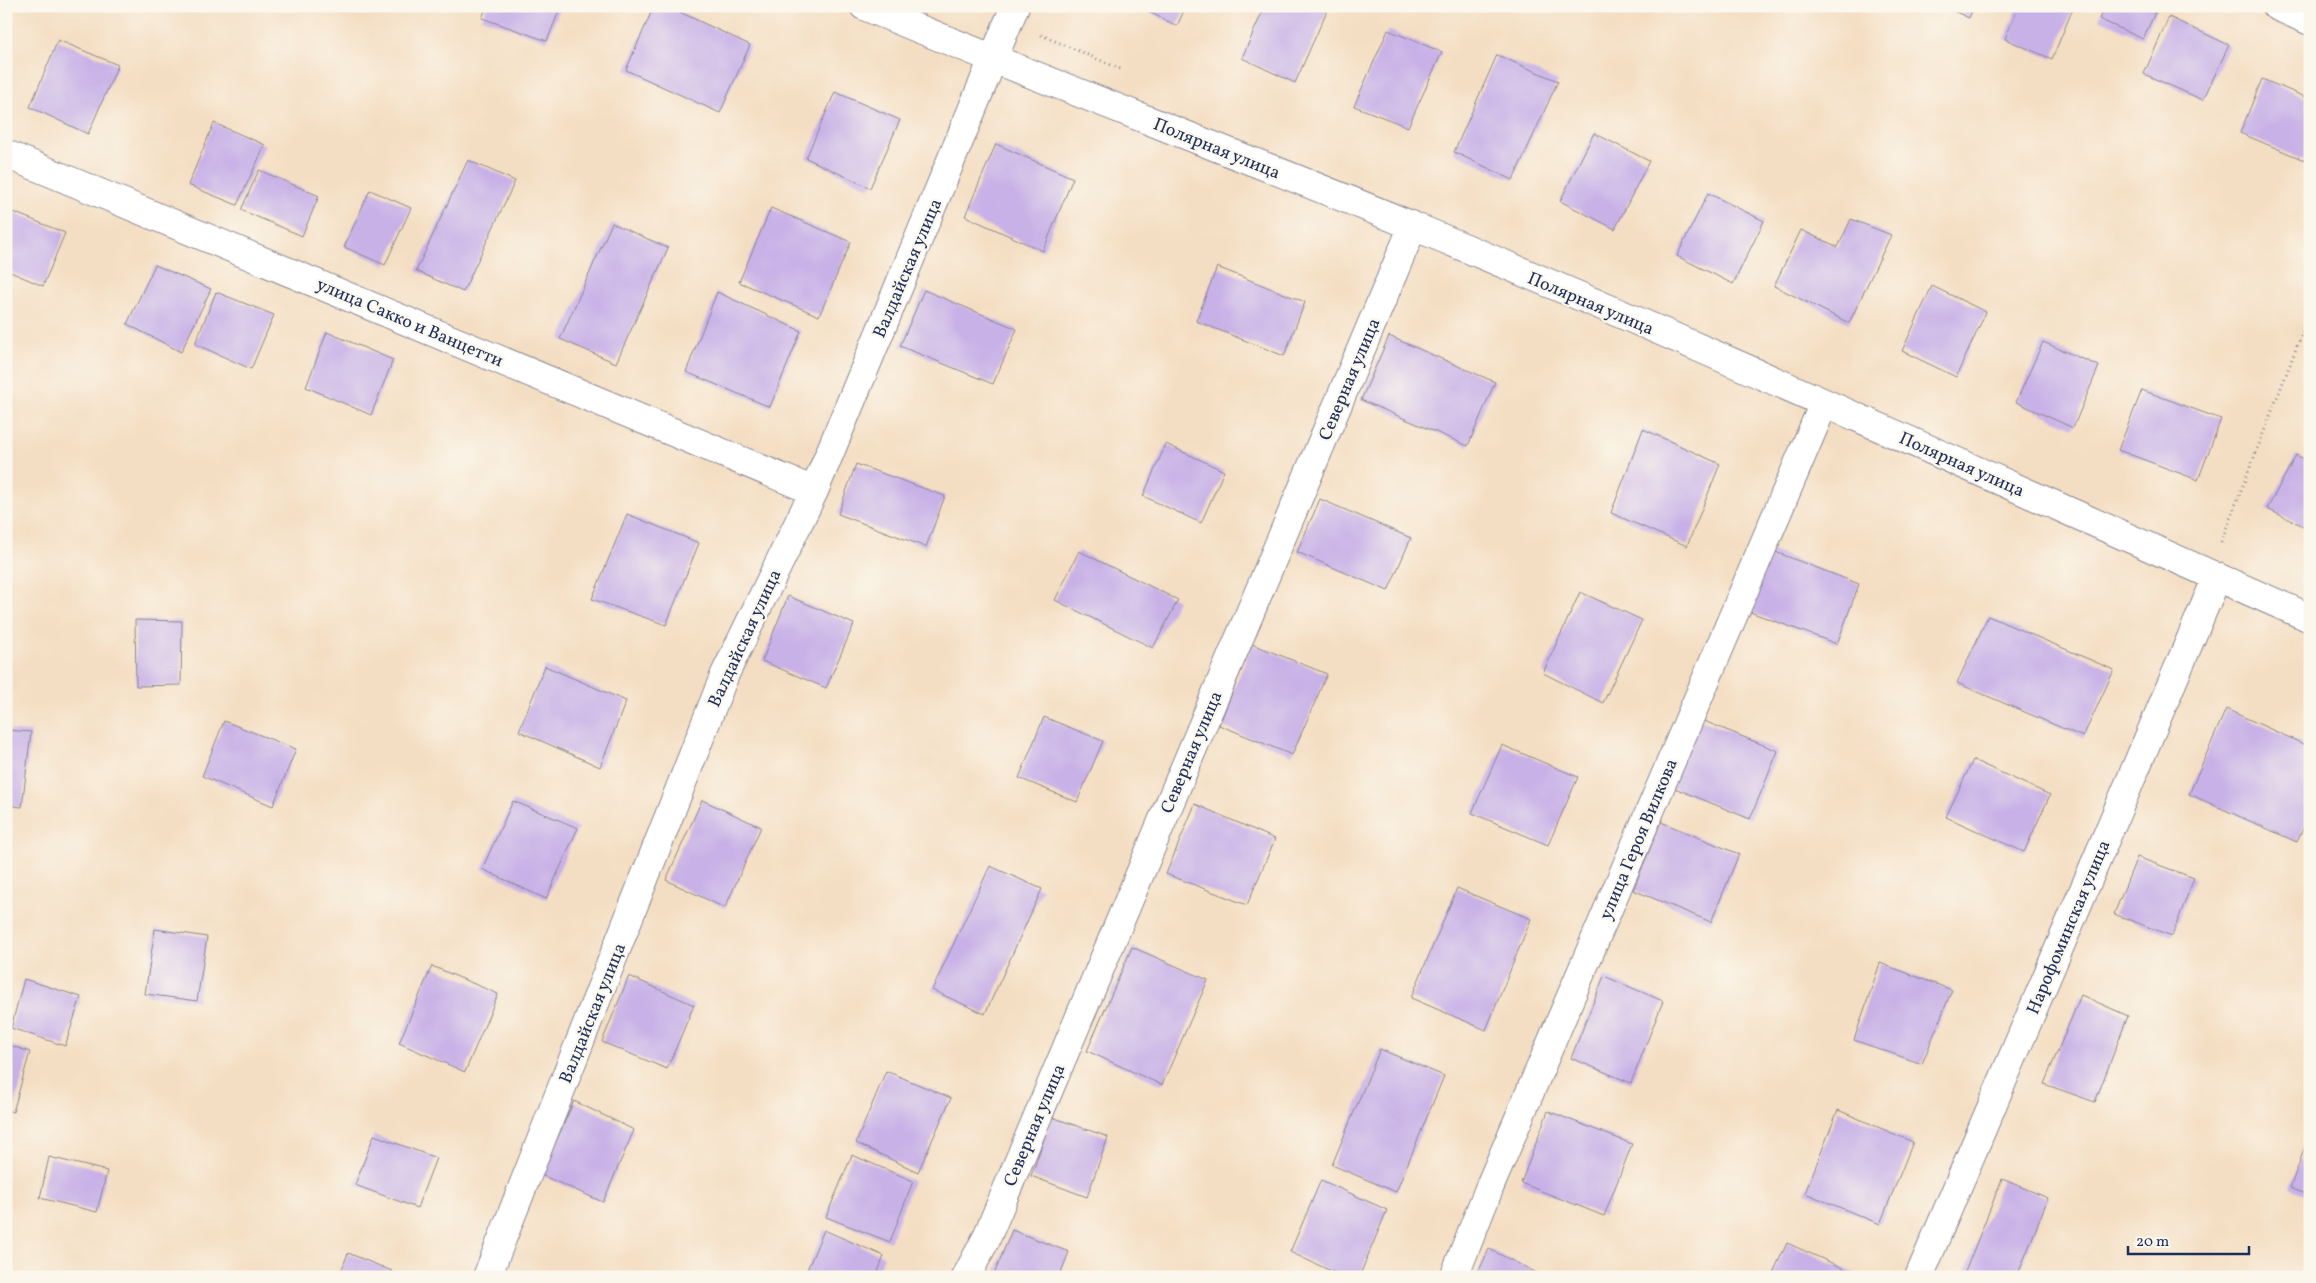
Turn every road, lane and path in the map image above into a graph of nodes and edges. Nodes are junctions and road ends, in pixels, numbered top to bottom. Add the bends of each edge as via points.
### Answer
1 (864, 6) edge
2 (1015, 6) edge
3 (2276, 6) edge
4 (2310, 21) edge
5 (994, 60) junction
6 (6, 154) edge
7 (1413, 226) junction
8 (2310, 314) edge
9 (1824, 403) junction
10 (814, 491) junction
11 (2217, 577) junction
12 (2310, 618) edge
13 (487, 1277) edge
14 (966, 1277) edge
15 (1454, 1277) edge
16 (1919, 1277) edge

1 - 5 street, Полярная улица
2 - 5 street, Валдайская улица
3 - 4 street
5 - 7 street, Полярная улица
5 - 10 street, Валдайская улица
6 - 10 street, улица Сакко и Ванцетти
7 - 9 street, Полярная улица
7 - 14 street, Северная улица via 986,1239
8 - 11 path via 2222,539
9 - 11 street, Полярная улица
9 - 15 street, улица Героя Вилкова
10 - 13 street, Валдайская улица via 725,674
11 - 12 street, Полярная улица
11 - 16 street, Нарофоминская улица

